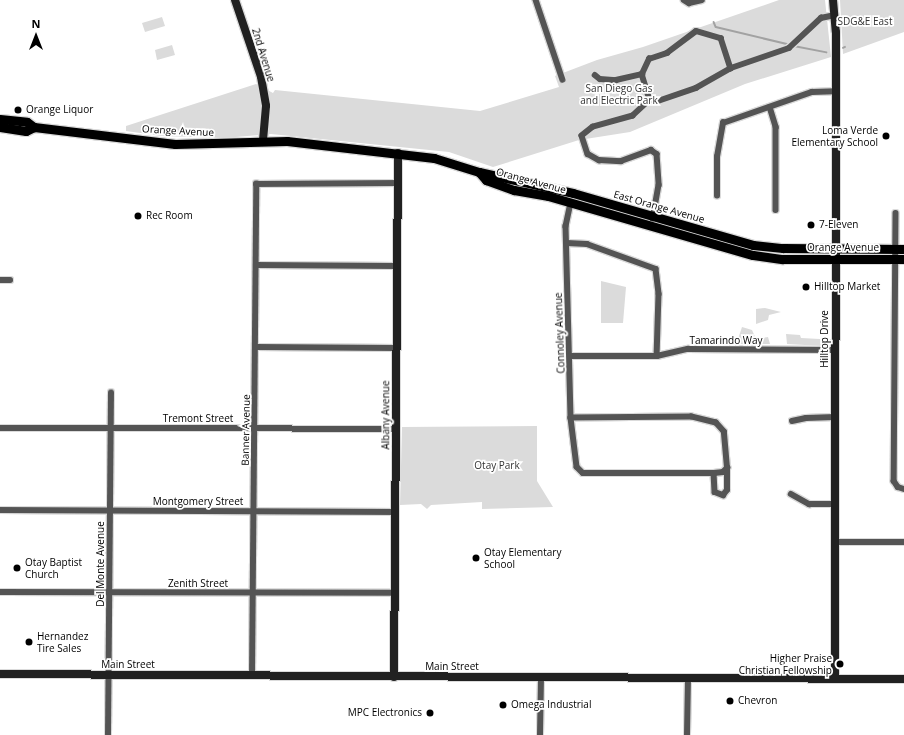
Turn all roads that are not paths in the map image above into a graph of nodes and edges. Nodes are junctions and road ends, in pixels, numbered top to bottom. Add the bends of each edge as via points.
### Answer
1 (235, 0) edge
2 (536, 0) edge
3 (684, 0) edge
4 (702, 0) edge
5 (833, 0) edge
6 (835, 15) junction
7 (731, 68) junction
8 (642, 74) junction
9 (596, 75) dead end
10 (563, 80) dead end
11 (835, 91) junction
12 (650, 100) junction
13 (770, 107) junction
14 (0, 119) edge
15 (34, 127) junction
16 (0, 128) edge
17 (262, 142) junction
18 (398, 153) junction
19 (479, 172) junction
20 (398, 183) junction
21 (575, 193) junction
22 (717, 196) dead end
23 (572, 203) junction
24 (776, 210) dead end
25 (896, 213) dead end
26 (654, 216) junction
27 (651, 226) junction
28 (567, 243) junction
29 (835, 249) junction
30 (899, 254) edge
31 (835, 259) junction
32 (256, 265) junction
33 (398, 266) junction
34 (0, 280) edge
35 (10, 280) dead end
36 (256, 347) junction
37 (397, 348) junction
38 (835, 350) junction
39 (570, 356) junction
40 (657, 356) junction
41 (111, 393) dead end
42 (835, 417) junction
43 (572, 418) junction
44 (792, 422) dead end
45 (0, 428) edge
46 (111, 428) junction
47 (254, 428) junction
48 (396, 429) junction
49 (727, 468) junction
50 (714, 473) junction
51 (904, 489) edge
52 (791, 494) dead end
53 (835, 504) junction
54 (0, 510) edge
55 (110, 511) junction
56 (253, 511) junction
57 (396, 512) junction
58 (835, 542) junction
59 (904, 542) edge
60 (0, 592) edge
61 (110, 592) junction
62 (252, 593) junction
63 (395, 593) junction
64 (0, 674) edge
65 (108, 675) junction
66 (252, 676) junction
67 (394, 677) junction
68 (541, 677) junction
69 (688, 678) junction
70 (835, 679) junction
71 (904, 679) edge
72 (108, 735) edge
73 (540, 735) edge
74 (687, 735) edge

1 - 17 main road, 2nd Avenue via 261,76 266,106
2 - 10 street
3 - 4 street via 688,3
5 - 6 main road, Hilltop Drive
6 - 7 street via 821,18 788,48
6 - 11 main road, Hilltop Drive
7 - 8 street via 721,38 696,30 667,53 649,59
7 - 12 street via 696,88 665,99
8 - 9 street via 616,80 600,79
8 - 12 street
11 - 13 street via 812,92
11 - 29 main road, Hilltop Drive
12 - 26 street via 634,116 588,130 582,136 588,154 599,160 616,161 655,150 659,156 657,205
13 - 22 street via 723,123 718,157
13 - 24 street via 776,127
14 - 15 main road, Orange Avenue via 27,122
15 - 16 main road, Orange Avenue via 26,131
15 - 17 main road, Orange Avenue via 175,144
17 - 18 main road, Orange Avenue via 313,143
18 - 19 main road, Orange Avenue via 434,158
18 - 20 main road, Albany Avenue
19 - 21 main road, East Orange Avenue
19 - 23 main road, Orange Avenue via 486,180 514,190
20 - 32 street, Banner Avenue via 256,184
20 - 33 main road, Albany Avenue
21 - 23 main road
21 - 26 main road, East Orange Avenue
23 - 27 main road, Orange Avenue
23 - 28 street, Connoley Avenue via 566,226
25 - 30 street
26 - 27 street
26 - 29 main road, East Orange Avenue via 754,245
27 - 31 main road, Orange Avenue via 754,255 783,259
28 - 39 street, Connoley Avenue
28 - 40 street via 587,244 656,269
29 - 30 main road, Orange Avenue
29 - 31 main road, Hilltop Drive
30 - 31 main road, Orange Avenue
30 - 51 street via 894,482
31 - 38 main road, Hilltop Drive
32 - 33 street
32 - 36 street, Banner Avenue
33 - 37 main road, Albany Avenue
34 - 35 street
36 - 37 street
36 - 47 street, Banner Avenue
37 - 48 main road, Albany Avenue
38 - 40 street, Tamarindo Way via 688,349
38 - 42 main road, Hilltop Drive
39 - 40 street, Tamarindo Way
39 - 43 street, Connoley Avenue
41 - 46 street, Del Monte Avenue
42 - 44 street via 806,418
42 - 53 main road, Hilltop Drive
43 - 49 street via 692,417 716,423 724,432
43 - 50 street, Connoley Avenue via 576,463 584,473
45 - 46 street, Tremont Street
46 - 47 street, Tremont Street
46 - 55 street, Del Monte Avenue
47 - 48 street, Tremont Street
47 - 56 street, Banner Avenue
48 - 57 main road, Albany Avenue
49 - 50 street via 723,472
49 - 50 street via 727,490 723,495 715,492
52 - 53 street via 809,504
53 - 58 main road, Hilltop Drive
54 - 55 street, Montgomery Street
55 - 56 street, Montgomery Street
55 - 61 street, Del Monte Avenue
56 - 57 street, Montgomery Street
56 - 62 street, Banner Avenue
57 - 63 main road, Albany Avenue
58 - 59 street
58 - 70 main road, Hilltop Drive
60 - 61 street, Zenith Street
61 - 62 street, Zenith Street
61 - 65 street, Del Monte Avenue
62 - 63 street, Zenith Street
62 - 66 street, Banner Avenue
63 - 67 main road, Albany Avenue
64 - 65 main road, Main Street
65 - 66 main road, Main Street
65 - 72 street, Del Monte Avenue
66 - 67 main road, Main Street
67 - 68 main road, Main Street
68 - 69 main road, Main Street
68 - 73 street
69 - 70 main road, Main Street
69 - 74 street
70 - 71 main road, Main Street

